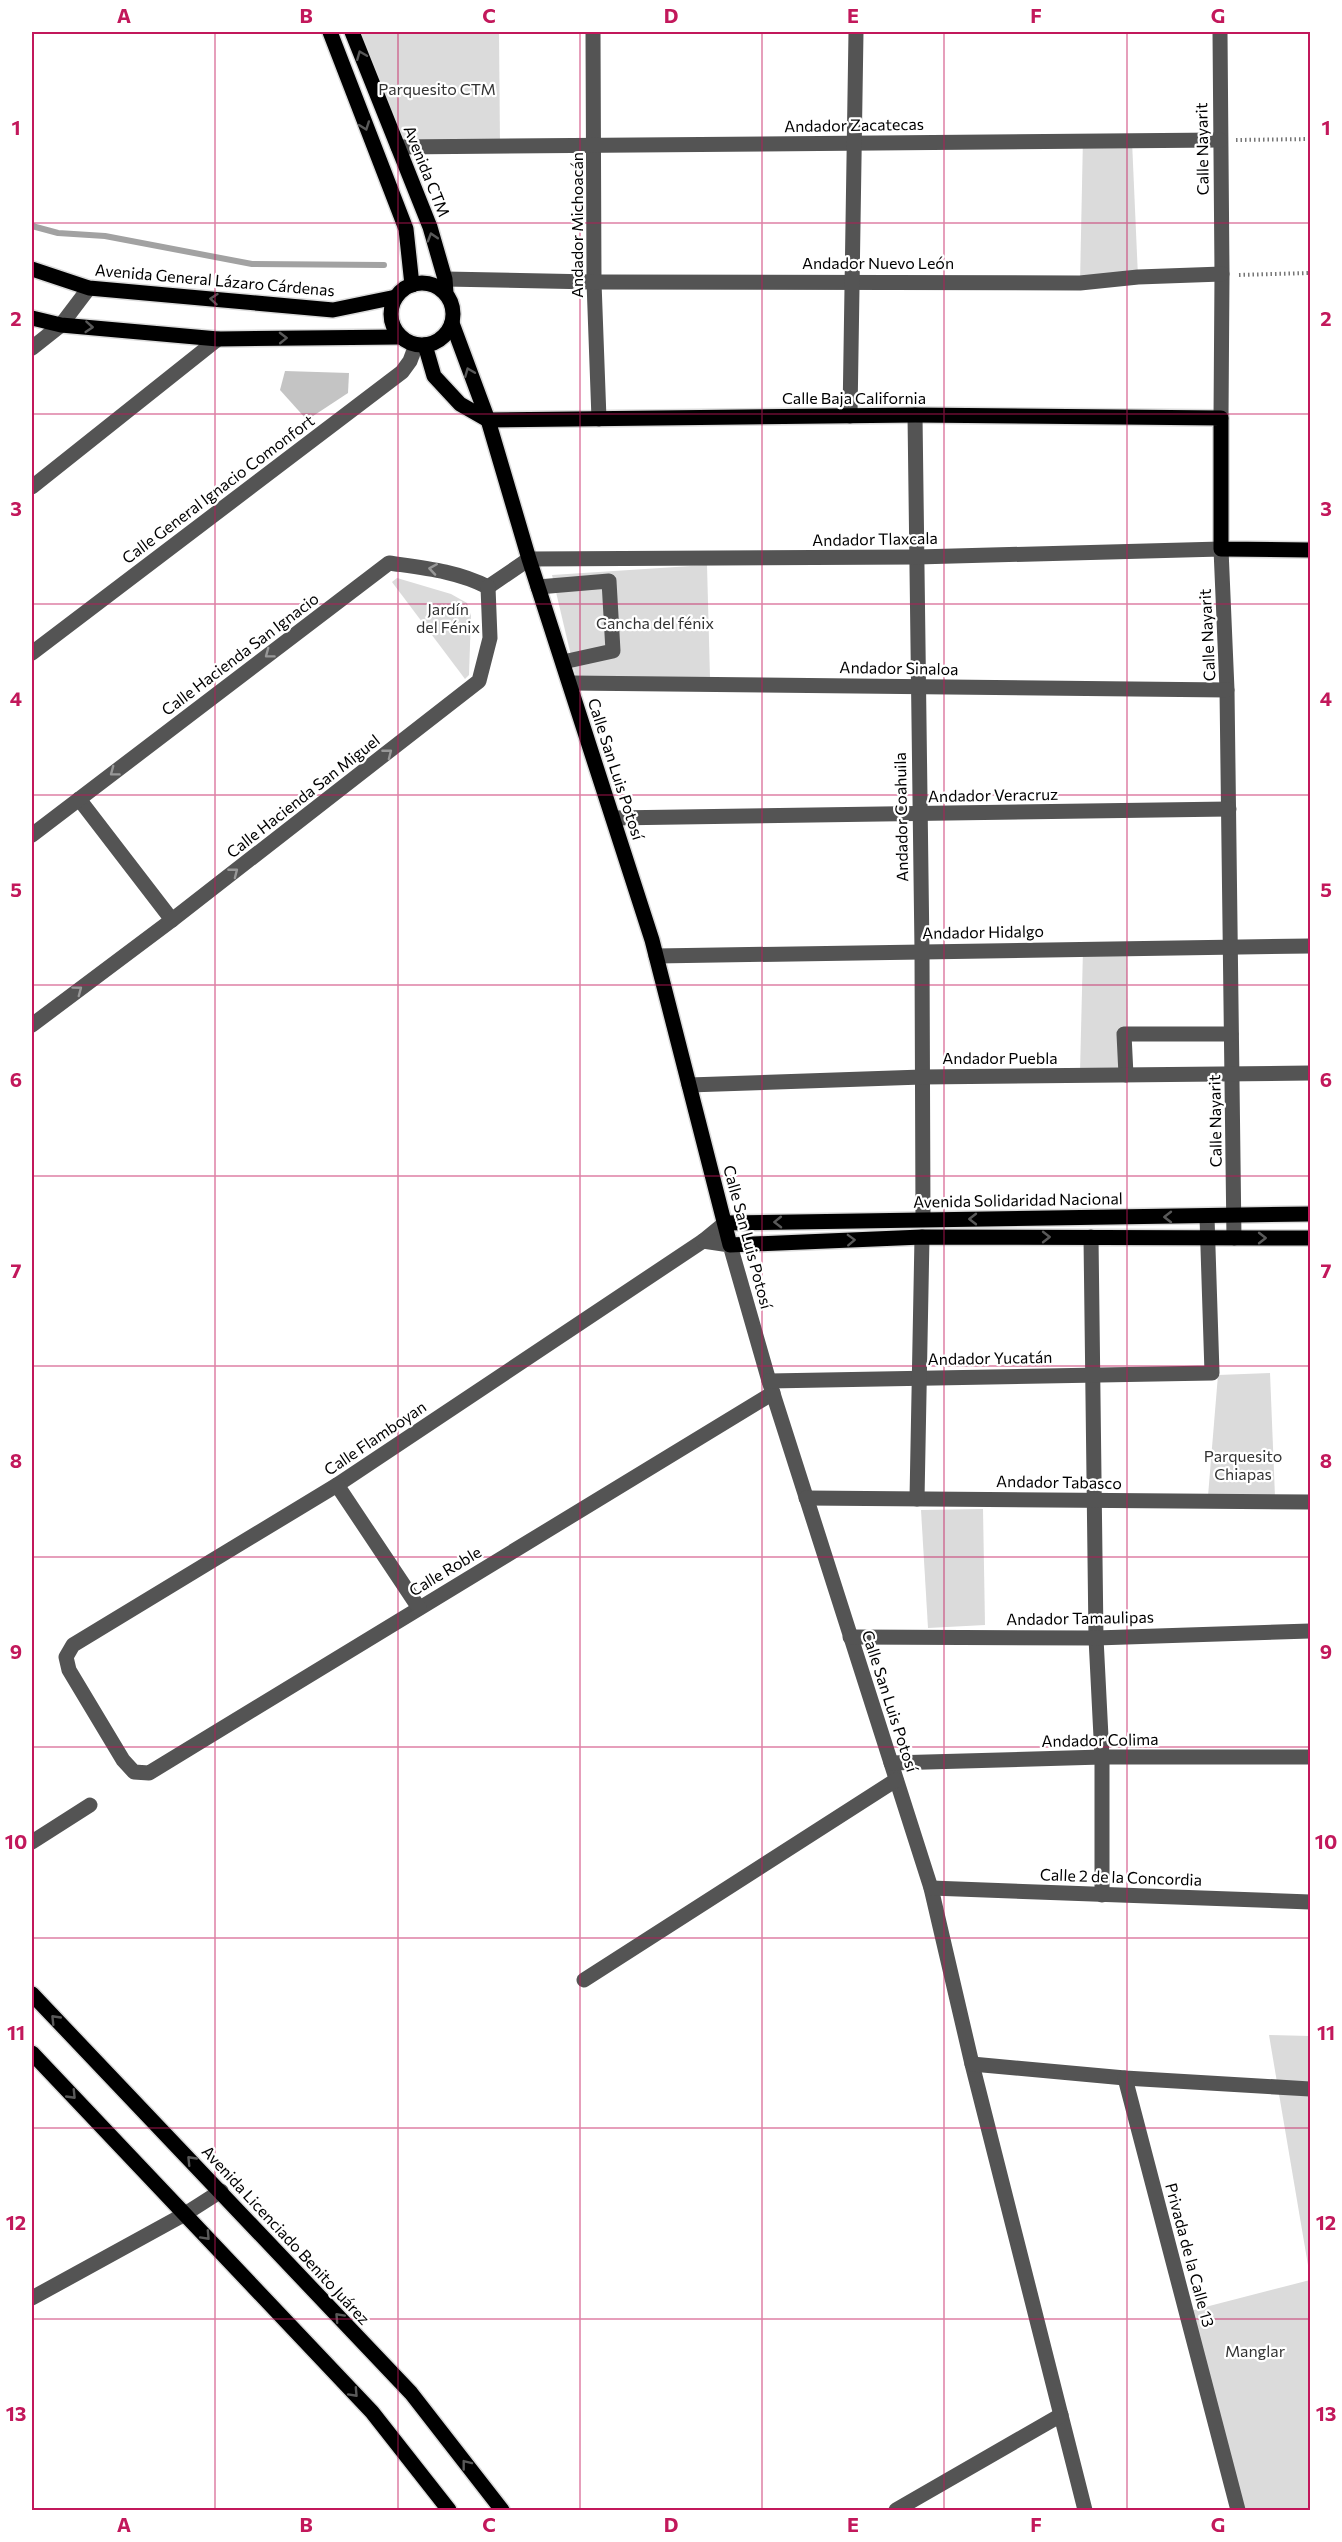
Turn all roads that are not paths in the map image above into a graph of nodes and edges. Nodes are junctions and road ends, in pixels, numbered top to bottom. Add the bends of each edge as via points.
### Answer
1 (330, 32) edge
2 (352, 32) edge
3 (594, 32) edge
4 (856, 32) edge
5 (1220, 32) edge
6 (1220, 140) junction
7 (855, 143) junction
8 (595, 146) junction
9 (398, 147) junction
10 (32, 269) edge
11 (1222, 274) junction
12 (852, 280) junction
13 (594, 282) junction
14 (412, 285) junction
15 (445, 286) junction
16 (89, 288) junction
17 (396, 297) junction
18 (32, 318) edge
19 (452, 323) junction
20 (61, 325) junction
21 (400, 337) junction
22 (218, 339) junction
23 (421, 345) junction
24 (32, 348) edge
25 (850, 416) junction
26 (915, 416) junction
27 (1221, 418) junction
28 (599, 419) junction
29 (488, 420) junction
30 (32, 487) edge
31 (1221, 549) junction
32 (1311, 550) edge
33 (917, 557) junction
34 (529, 559) junction
35 (488, 587) junction
36 (538, 587) junction
37 (32, 653) edge
38 (563, 662) junction
39 (570, 683) junction
40 (918, 686) junction
41 (1227, 690) junction
42 (80, 799) junction
43 (1228, 809) junction
44 (919, 814) junction
45 (613, 818) junction
46 (32, 835) edge
47 (172, 920) junction
48 (1311, 946) edge
49 (1230, 949) junction
50 (922, 951) junction
51 (656, 956) junction
52 (32, 1025) edge
53 (1231, 1034) junction
54 (1232, 1073) junction
55 (1311, 1073) edge
56 (1126, 1075) junction
57 (922, 1077) junction
58 (689, 1085) junction
59 (1311, 1214) edge
60 (1207, 1216) junction
61 (1234, 1216) junction
62 (922, 1219) junction
63 (725, 1223) junction
64 (922, 1237) junction
65 (1091, 1237) junction
66 (1208, 1238) junction
67 (1234, 1238) junction
68 (1311, 1238) edge
69 (703, 1241) junction
70 (730, 1245) junction
71 (1094, 1375) junction
72 (919, 1377) junction
73 (771, 1387) junction
74 (337, 1485) junction
75 (806, 1498) junction
76 (917, 1499) junction
77 (1095, 1501) junction
78 (1311, 1502) edge
79 (419, 1608) junction
80 (1311, 1631) edge
81 (850, 1637) junction
82 (1096, 1638) junction
83 (1101, 1757) junction
84 (1311, 1757) edge
85 (891, 1763) junction
86 (134, 1772) joint
87 (896, 1780) junction
88 (90, 1805) dead end
89 (32, 1842) edge
90 (931, 1888) junction
91 (1102, 1895) junction
92 (1311, 1902) edge
93 (584, 1980) dead end
94 (32, 1994) edge
95 (32, 2053) edge
96 (972, 2064) junction
97 (1125, 2079) junction
98 (1311, 2089) edge
99 (221, 2191) junction
100 (185, 2214) junction
101 (32, 2298) edge
102 (1061, 2415) junction
103 (448, 2511) edge
104 (502, 2511) edge
105 (896, 2511) edge
106 (1084, 2511) edge
107 (1238, 2511) edge

1 -> 14 main road via 406,229
9 -> 2 main road, Avenida CTM
3 - 8 street, Andador Michoacán
4 - 7 street
5 - 6 street, Calle Nayarit
6 - 7 street, Andador Zacatecas
6 - 11 street, Calle Nayarit
7 - 8 street, Andador Zacatecas
7 - 12 street
8 - 9 street, Andador Zacatecas
8 - 13 street, Andador Michoacán
15 -> 9 main road, Avenida CTM via 430,228
10 - 16 main road, Avenida General Lázaro Cárdenas
11 - 12 street, Andador Nuevo León via 1080,283
11 - 27 street, Calle Nayarit
12 - 13 street, Andador Nuevo León
12 - 25 street
13 - 15 street, Andador Nuevo León
13 - 28 street, Andador Michoacán
14 - 15 main road
14 - 17 main road
15 - 19 main road via 453,307
17 -> 16 main road, Avenida General Lázaro Cárdenas via 333,310
16 - 20 street
17 - 21 main road via 393,325
18 - 20 main road
19 - 23 main road via 437,342
29 -> 19 main road, Calle San Luis Potosí
20 -> 22 main road
20 - 24 street
22 -> 21 main road
21 - 23 main road
22 - 30 street
23 - 29 main road via 434,375 460,404
23 - 37 street, Calle General Ignacio Comonfort via 402,372
25 - 26 main road, Calle Baja California
25 - 28 main road, Calle Baja California
26 - 27 main road, Calle Baja California
26 - 33 street, Andador Coahuila
27 - 31 main road, Calle Nayarit
28 - 29 main road, Calle Baja California
29 - 34 main road, Calle San Luis Potosí
31 - 32 main road
31 - 33 street, Andador Tlaxcala
31 - 41 street, Calle Nayarit
33 - 34 street, Andador Tlaxcala
33 - 40 street, Andador Coahuila
34 - 35 street
34 - 36 main road, Calle San Luis Potosí
35 -> 42 street, Calle Hacienda San Ignacio via 440,570 389,563
47 -> 35 street, Calle Hacienda San Miguel via 479,681 490,638
36 - 38 main road, Calle San Luis Potosí
36 - 38 street via 609,581 614,651
38 - 39 main road, Calle San Luis Potosí
39 - 40 street, Andador Sinaloa
39 - 45 main road, Calle San Luis Potosí
40 - 41 street, Andador Sinaloa
40 - 44 street, Andador Coahuila
41 - 43 street, Calle Nayarit
42 - 46 street, Calle Hacienda San Ignacio
42 - 47 street
43 - 44 street, Andador Veracruz
43 - 49 street, Calle Nayarit
44 - 45 street, Andador Veracruz
44 - 50 street, Andador Coahuila
45 - 51 main road, Calle San Luis Potosí
52 -> 47 street, Calle Hacienda San Miguel
48 - 49 street, Andador Hidalgo
49 - 50 street, Andador Hidalgo
49 - 53 street, Calle Nayarit
50 - 51 street, Andador Hidalgo
50 - 57 street, Andador Coahuila
51 - 58 main road, Calle San Luis Potosí
53 - 54 street, Calle Nayarit
53 - 56 street via 1124,1034
54 - 55 street, Andador Puebla
54 - 56 street, Andador Puebla
54 - 61 street, Calle Nayarit
56 - 57 street, Andador Puebla
57 - 58 street, Andador Puebla
57 - 62 street, Andador Coahuila
58 - 63 main road, Calle San Luis Potosí
59 - 61 main road, Avenida Solidaridad Nacional
60 - 61 main road, Avenida Solidaridad Nacional
60 -> 62 main road, Avenida Solidaridad Nacional
60 - 66 street
61 - 67 street, Calle Nayarit
62 -> 63 main road, Avenida Solidaridad Nacional
63 - 69 street, Calle Flamboyan
63 - 70 main road, Calle San Luis Potosí
64 -> 65 main road
70 -> 64 main road
64 - 72 street
65 - 66 main road
65 - 71 street
66 - 67 main road
66 - 71 street, Andador Yucatán via 1212,1372
67 -> 68 main road
69 - 70 street
69 - 74 street, Calle Flamboyan
70 - 73 street, Calle San Luis Potosí
71 - 72 street, Andador Yucatán
71 - 77 street
72 - 73 street, Andador Yucatán
72 - 76 street
73 - 75 street, Calle San Luis Potosí
73 - 79 street, Calle Roble
74 - 79 street
74 - 86 street, Calle Flamboyan via 73,1645 66,1657 69,1670
75 - 76 street, Andador Tabasco
75 - 81 street, Calle San Luis Potosí
76 - 77 street, Andador Tabasco
77 - 78 street, Andador Tabasco
77 - 82 street
79 - 86 street, Calle Roble via 149,1773
80 - 82 street, Andador Tamaulipas
81 - 82 street, Andador Tamaulipas
81 - 85 street, Calle San Luis Potosí
82 - 83 street
83 - 84 street, Andador Colima
83 - 85 street, Andador Colima
83 - 91 street
85 - 87 street, Calle San Luis Potosí
87 - 90 street, Calle San Luis Potosí
87 - 93 street
88 - 89 street
90 - 91 street, Calle 2 de la Concordia
90 - 96 street, Calle San Luis Potosí
91 - 92 street, Calle 2 de la Concordia
99 -> 94 main road, Avenida Licenciado Benito Juárez
95 -> 100 main road
96 - 97 street
96 - 102 street, Calle San Luis Potosí
97 - 98 street
97 - 107 street, Privada de la Calle 13
99 - 100 street
104 -> 99 main road, Avenida Licenciado Benito Juárez via 411,2393
100 - 101 street
100 -> 103 main road via 372,2412
102 - 105 street
102 - 106 street, Calle San Luis Potosí

